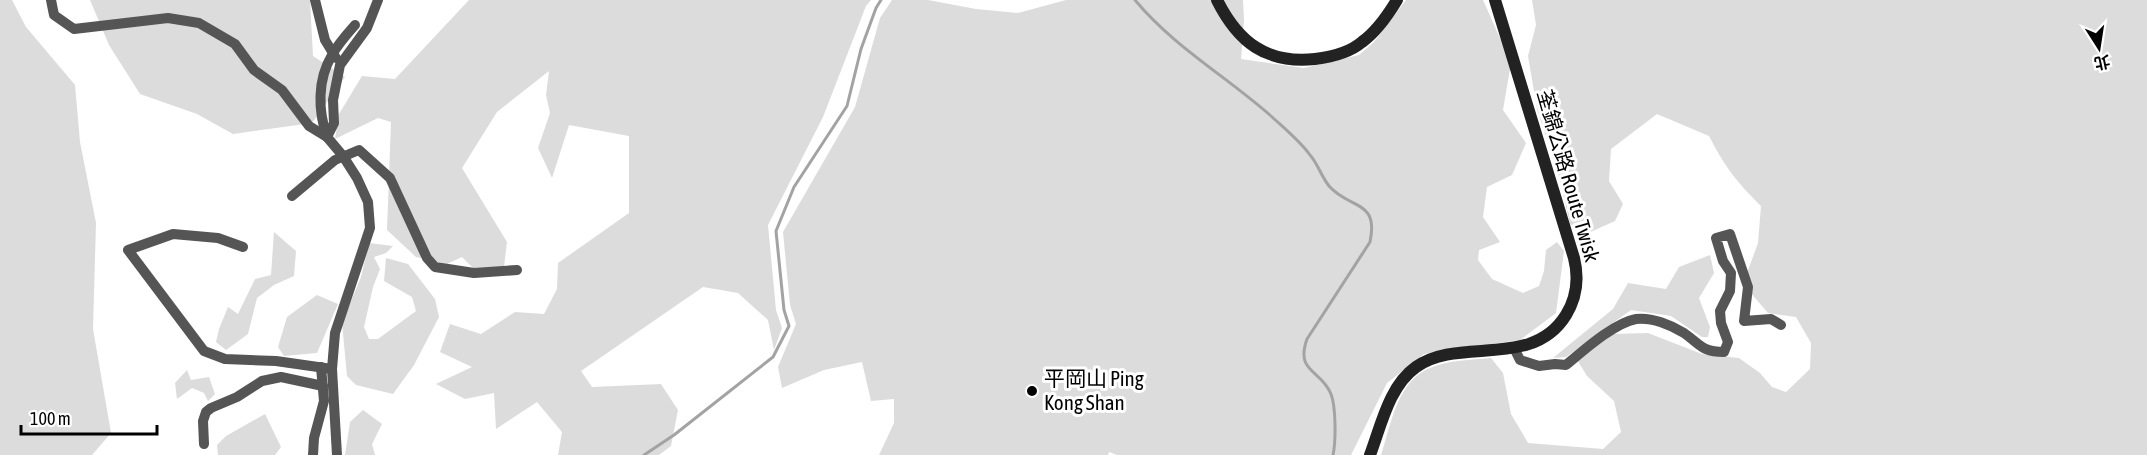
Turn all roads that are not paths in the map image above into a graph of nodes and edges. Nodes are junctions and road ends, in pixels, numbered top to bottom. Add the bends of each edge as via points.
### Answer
1 (51, 0) edge
2 (315, 0) edge
3 (378, 0) edge
4 (1217, 0) edge
5 (1398, 0) edge
6 (1495, 0) edge
7 (354, 25) dead end
8 (333, 53) junction
9 (340, 65) junction
10 (327, 137) junction
11 (343, 156) junction
12 (292, 196) dead end
13 (243, 247) dead end
14 (517, 270) dead end
15 (1781, 325) dead end
16 (1514, 348) junction
17 (327, 368) junction
18 (323, 386) junction
19 (204, 444) dead end
20 (313, 455) edge
21 (337, 455) edge
22 (1370, 455) edge

1 - 10 street via 54,15 74,29 168,18 199,23 235,44 254,70 282,90 309,126
2 - 8 street via 325,40
3 - 9 street via 367,28
4 - 5 main road via 1238,33 1255,48 1288,60 1336,56 1357,46
6 - 16 main road, 荃錦公路 Route Twisk via 1576,272 1574,299 1558,326 1536,341
7 - 8 street
8 - 9 street
8 - 10 street via 321,89 320,116
9 - 10 street via 333,100 334,123
10 - 11 street
11 - 12 street
11 - 14 street via 359,150 390,177 427,258 435,267 474,273
11 - 17 street via 368,202 370,228
13 - 17 street via 218,238 173,234 128,250 204,351 237,360
15 - 16 street via 1771,319 1744,321 1748,287 1730,234 1716,238 1722,261 1731,273 1730,291 1720,311 1728,342 1724,352 1708,352 1668,324 1638,319 1589,345 1566,365 1539,366 1520,360
16 - 22 main road, 荃錦公路 Route Twisk via 1445,356 1415,368 1394,392
17 - 18 street
17 - 21 street
18 - 19 street via 281,376 262,381 206,412
18 - 20 street via 324,401

